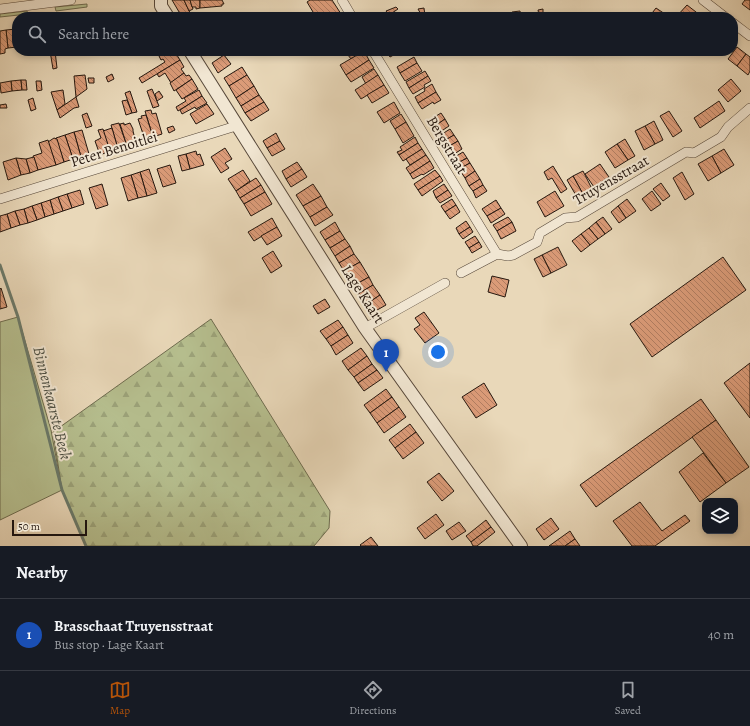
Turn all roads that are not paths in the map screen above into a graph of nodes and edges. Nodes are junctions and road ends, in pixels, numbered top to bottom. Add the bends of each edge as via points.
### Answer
1 (71, 0) edge
2 (150, 0) edge
3 (342, 0) edge
4 (703, 0) edge
5 (161, 3) edge
6 (0, 9) edge
7 (166, 12) edge
8 (349, 12) edge
9 (719, 12) edge
10 (738, 27) edge
11 (750, 36) edge
12 (193, 56) edge
13 (376, 56) edge
14 (750, 108) edge
15 (236, 126) junction
16 (0, 199) edge
17 (497, 254) junction
18 (461, 273) dead end
19 (444, 283) dead end
20 (365, 328) junction
21 (521, 546) edge

1 - 6 street
2 - 5 street
3 - 8 street
4 - 9 street
5 - 7 street
10 - 11 street
12 - 15 street, Lage Kaart
13 - 17 street, Bergstraat
14 - 17 street, Truyensstraat via 721,136 694,153 686,152 577,217 565,218 540,233 537,242 513,255
15 - 16 street, Peter Benoitlei
15 - 20 street, Lage Kaart
17 - 18 street, Truyensstraat
19 - 20 street
20 - 21 street, Lage Kaart

